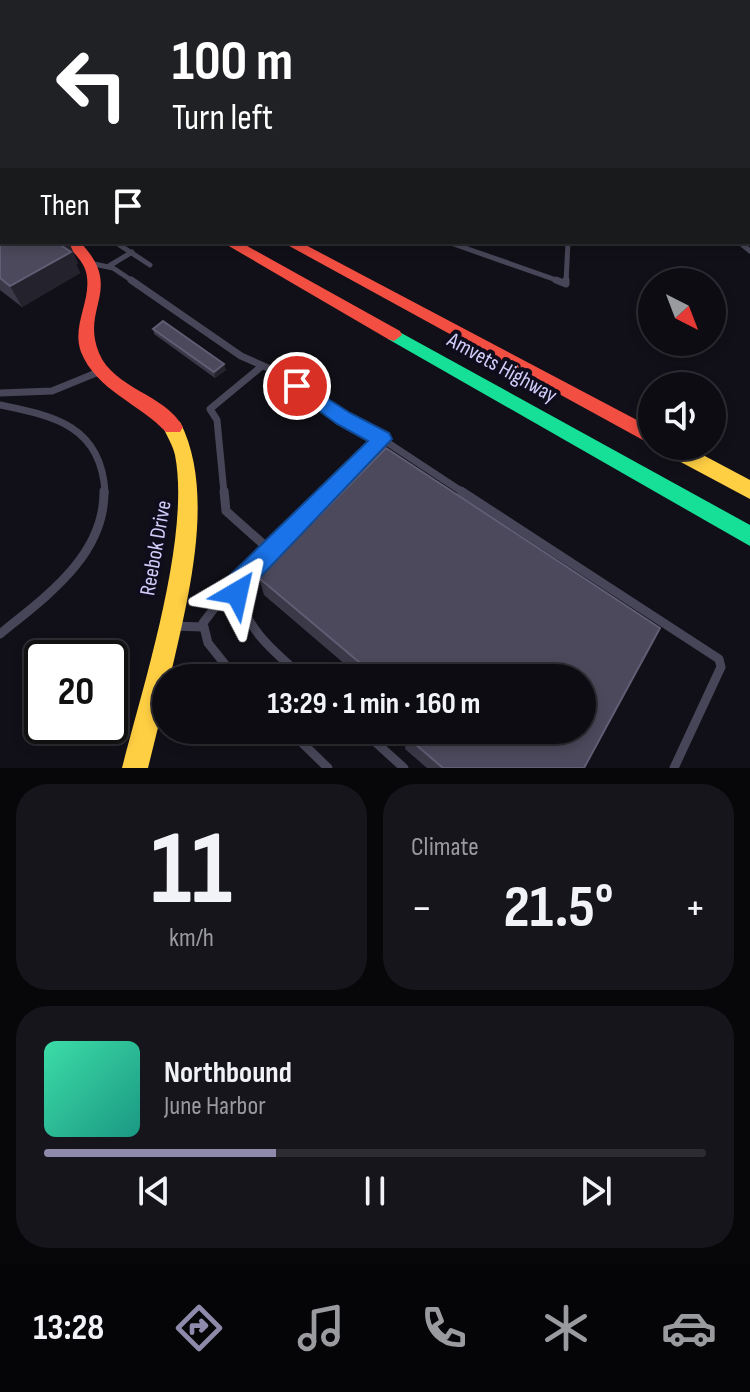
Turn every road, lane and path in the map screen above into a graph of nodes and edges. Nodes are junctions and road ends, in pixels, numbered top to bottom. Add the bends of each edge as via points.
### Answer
1 (75, 244) edge
2 (118, 244) edge
3 (233, 244) edge
4 (293, 244) edge
5 (454, 244) edge
6 (568, 244) edge
7 (132, 252) junction
8 (102, 265) junction
9 (150, 265) dead end
10 (262, 366) junction
11 (103, 370) junction
12 (0, 393) edge
13 (0, 405) edge
14 (638, 429) edge
15 (382, 439) junction
16 (695, 460) edge
17 (750, 490) edge
18 (290, 531) edge
19 (750, 536) edge
20 (281, 541) edge
21 (271, 551) junction
22 (236, 586) junction
23 (166, 626) junction
24 (202, 627) junction
25 (0, 634) edge
26 (223, 664) edge
27 (289, 664) edge
28 (303, 744) edge
29 (377, 744) edge
30 (135, 768) edge
31 (328, 768) edge
32 (404, 768) edge
33 (674, 768) edge

1 - 8 main road
2 - 7 lane
3 - 19 main road, Amvets Highway
4 - 14 main road, Amvets Highway
5 - 6 lane via 566,284
7 - 8 lane
7 - 9 lane
8 - 10 lane
8 - 11 main road, Reebok Drive via 87,341
10 - 15 lane
10 - 21 lane via 210,409 217,420 226,511
11 - 12 lane via 52,391
11 - 23 main road, Reebok Drive via 175,428 184,448 189,516
13 - 25 lane via 66,423 90,442 107,493 88,549
15 - 18 lane
15 - 33 lane via 719,659 721,667
16 - 17 main road
20 - 21 lane
21 - 22 lane
22 - 24 lane
22 - 27 lane via 248,626
23 - 24 lane
23 - 30 main road, Reebok Drive
24 - 26 lane
28 - 31 lane
29 - 32 lane

